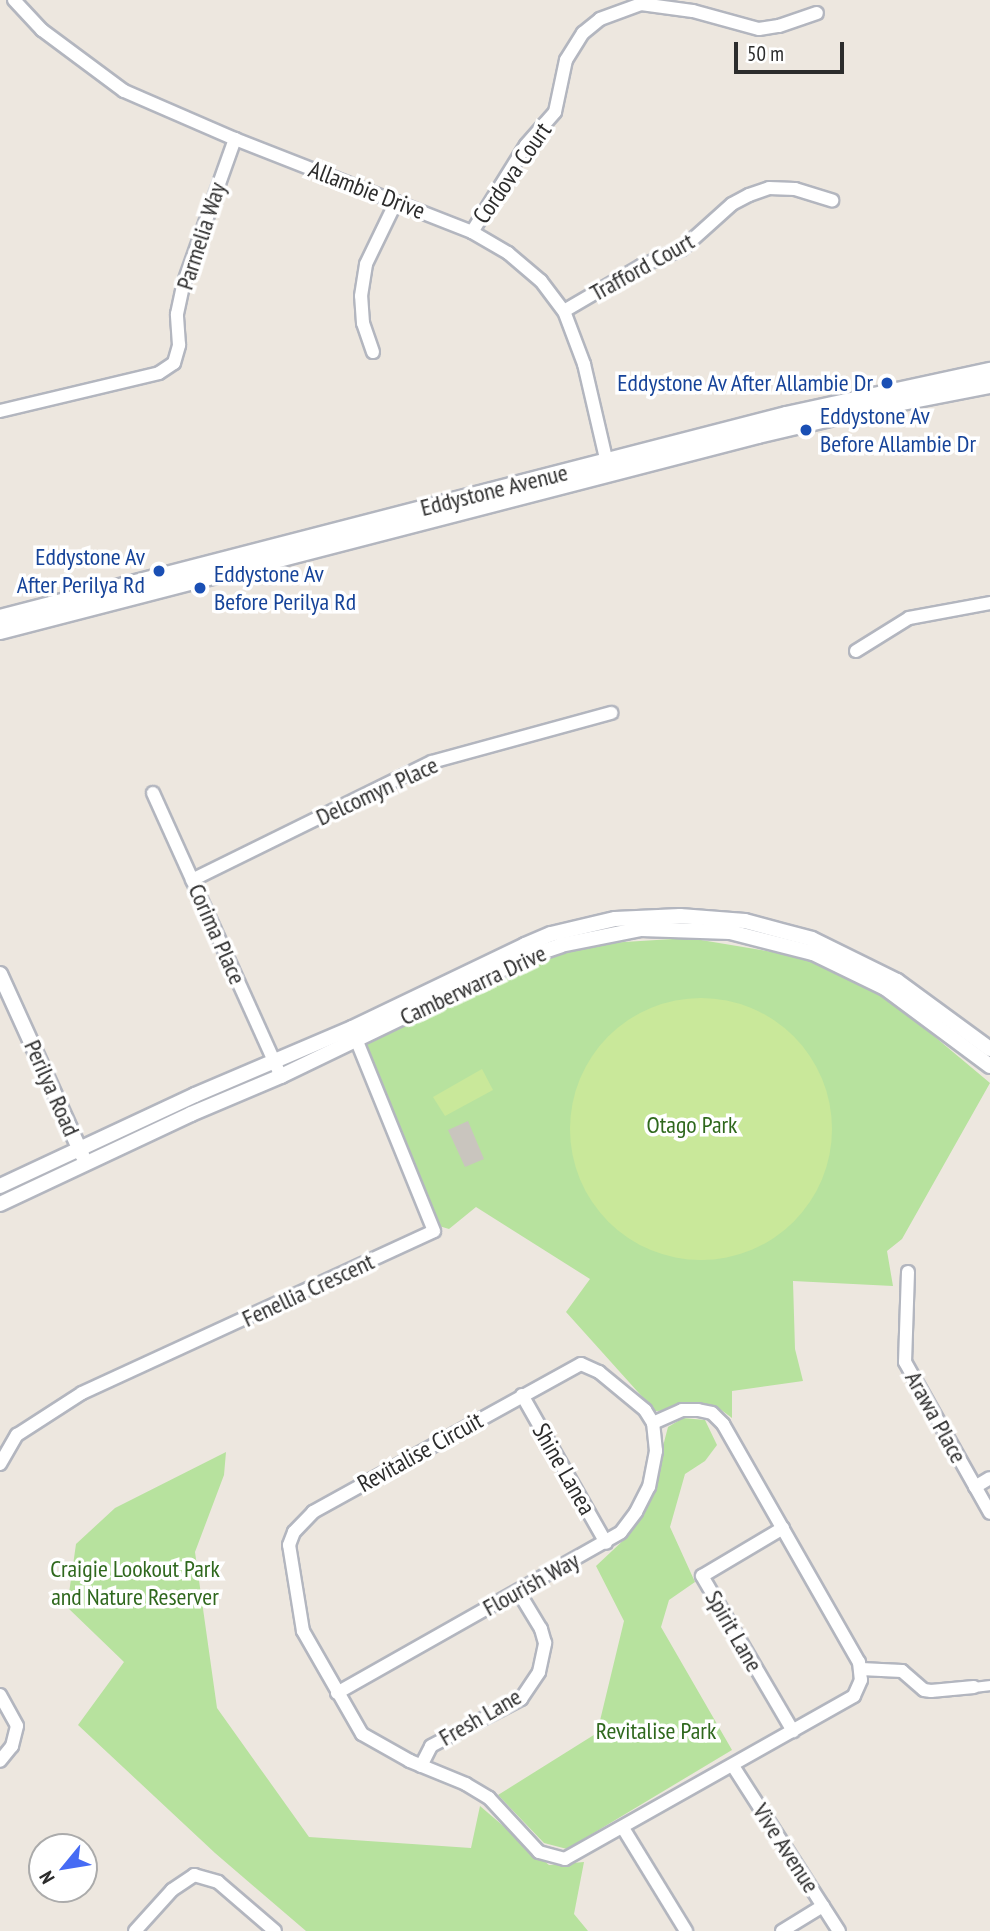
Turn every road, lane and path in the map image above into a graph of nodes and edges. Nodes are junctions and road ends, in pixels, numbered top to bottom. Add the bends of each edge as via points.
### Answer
1 (14, 0) edge
2 (817, 13) dead end
3 (235, 139) junction
4 (832, 200) dead end
5 (396, 202) junction
6 (472, 232) junction
7 (564, 311) junction
8 (373, 352) dead end
9 (990, 371) edge
10 (990, 385) edge
11 (0, 411) edge
12 (608, 468) junction
13 (990, 603) edge
14 (0, 618) edge
15 (0, 631) edge
16 (856, 651) dead end
17 (611, 713) dead end
18 (153, 793) dead end
19 (192, 880) junction
20 (0, 974) edge
21 (354, 1034) junction
22 (990, 1049) edge
23 (274, 1061) junction
24 (990, 1066) edge
25 (281, 1076) junction
26 (79, 1148) junction
27 (86, 1163) junction
28 (0, 1186) edge
29 (0, 1204) edge
30 (908, 1272) dead end
31 (522, 1395) junction
32 (653, 1423) junction
33 (0, 1464) edge
34 (990, 1478) edge
35 (975, 1487) junction
36 (990, 1513) edge
37 (783, 1528) junction
38 (606, 1543) junction
39 (518, 1591) junction
40 (861, 1670) junction
41 (990, 1685) edge
42 (974, 1686) joint
43 (337, 1693) junction
44 (0, 1695) edge
45 (793, 1731) junction
46 (0, 1761) edge
47 (421, 1766) junction
48 (733, 1766) junction
49 (623, 1828) junction
50 (823, 1906) junction
51 (135, 1931) edge
52 (275, 1931) edge
53 (686, 1931) edge
54 (782, 1931) edge
55 (839, 1931) edge

1 - 3 street, Allambie Drive via 42,30 124,92
2 - 6 street, Cordova Court via 758,29 693,11 641,4 600,19 583,33 566,60 555,111 526,145
3 - 5 street, Allambie Drive
3 - 11 street, Parmelia Way via 183,285 174,363 159,373
4 - 7 street, Trafford Court via 795,189 769,188 749,195 682,249 641,266
5 - 6 street, Allambie Drive
5 - 8 street via 366,264 360,296
6 - 7 street, Allambie Drive via 508,253 541,281
7 - 12 street, Allambie Drive via 584,364
9 - 12 main road, Eddystone Avenue via 867,396
10 - 12 main road, Eddystone Avenue
12 - 14 main road, Eddystone Avenue
12 - 15 main road, Eddystone Avenue
13 - 16 street via 909,618
17 - 19 street, Delcomyn Place via 432,762
18 - 19 street, Corima Place
19 - 23 street, Corima Place
20 - 26 street, Perilya Road
21 - 22 street, Camberwarra Drive via 418,994 551,934 615,919 680,916 770,927 842,952 897,981
21 - 23 street, Camberwarra Drive
21 - 24 street, Camberwarra Drive via 561,945 641,929 705,929 786,945 849,969 885,988
21 - 25 street, Camberwarra Drive
21 - 33 street, Fenellia Crescent via 434,1231 82,1393 17,1435
23 - 25 street, Corima Place
23 - 26 street, Camberwarra Drive
25 - 27 street, Camberwarra Drive
26 - 27 street, Perilya Road
26 - 28 street, Camberwarra Drive
27 - 29 street, Camberwarra Drive
30 - 35 street, Arawa Place via 905,1362
31 - 32 street, Revitalise Circuit via 570,1368 590,1366 645,1410
31 - 38 street, Shine Lanea
31 - 43 street, Revitalise Circuit via 313,1512 294,1531 289,1545 301,1622
32 - 37 street via 682,1410 712,1413 731,1436
32 - 38 street, Flourish Way via 656,1451 649,1487 634,1516
34 - 35 street
35 - 36 street, Arawa Place
37 - 40 street
37 - 45 street, Spirit Lane via 702,1576
38 - 39 street, Flourish Way
39 - 43 street, Flourish Way
39 - 47 street, Fresh Lane via 545,1643 539,1672 521,1699 431,1746
40 - 42 street via 902,1671 931,1691
40 - 45 street, Revitalise Circuit via 854,1696
41 - 42 street
43 - 47 street, Revitalise Circuit via 371,1742
44 - 46 street via 17,1727 12,1746
45 - 48 street, Revitalise Circuit
47 - 49 street, Revitalise Circuit via 489,1798 547,1856 565,1859
48 - 49 street, Revitalise Circuit
48 - 50 street, Vive Avenue
49 - 53 street
50 - 54 street
50 - 55 street, Vive Avenue
51 - 52 street via 172,1890 194,1875 218,1882

